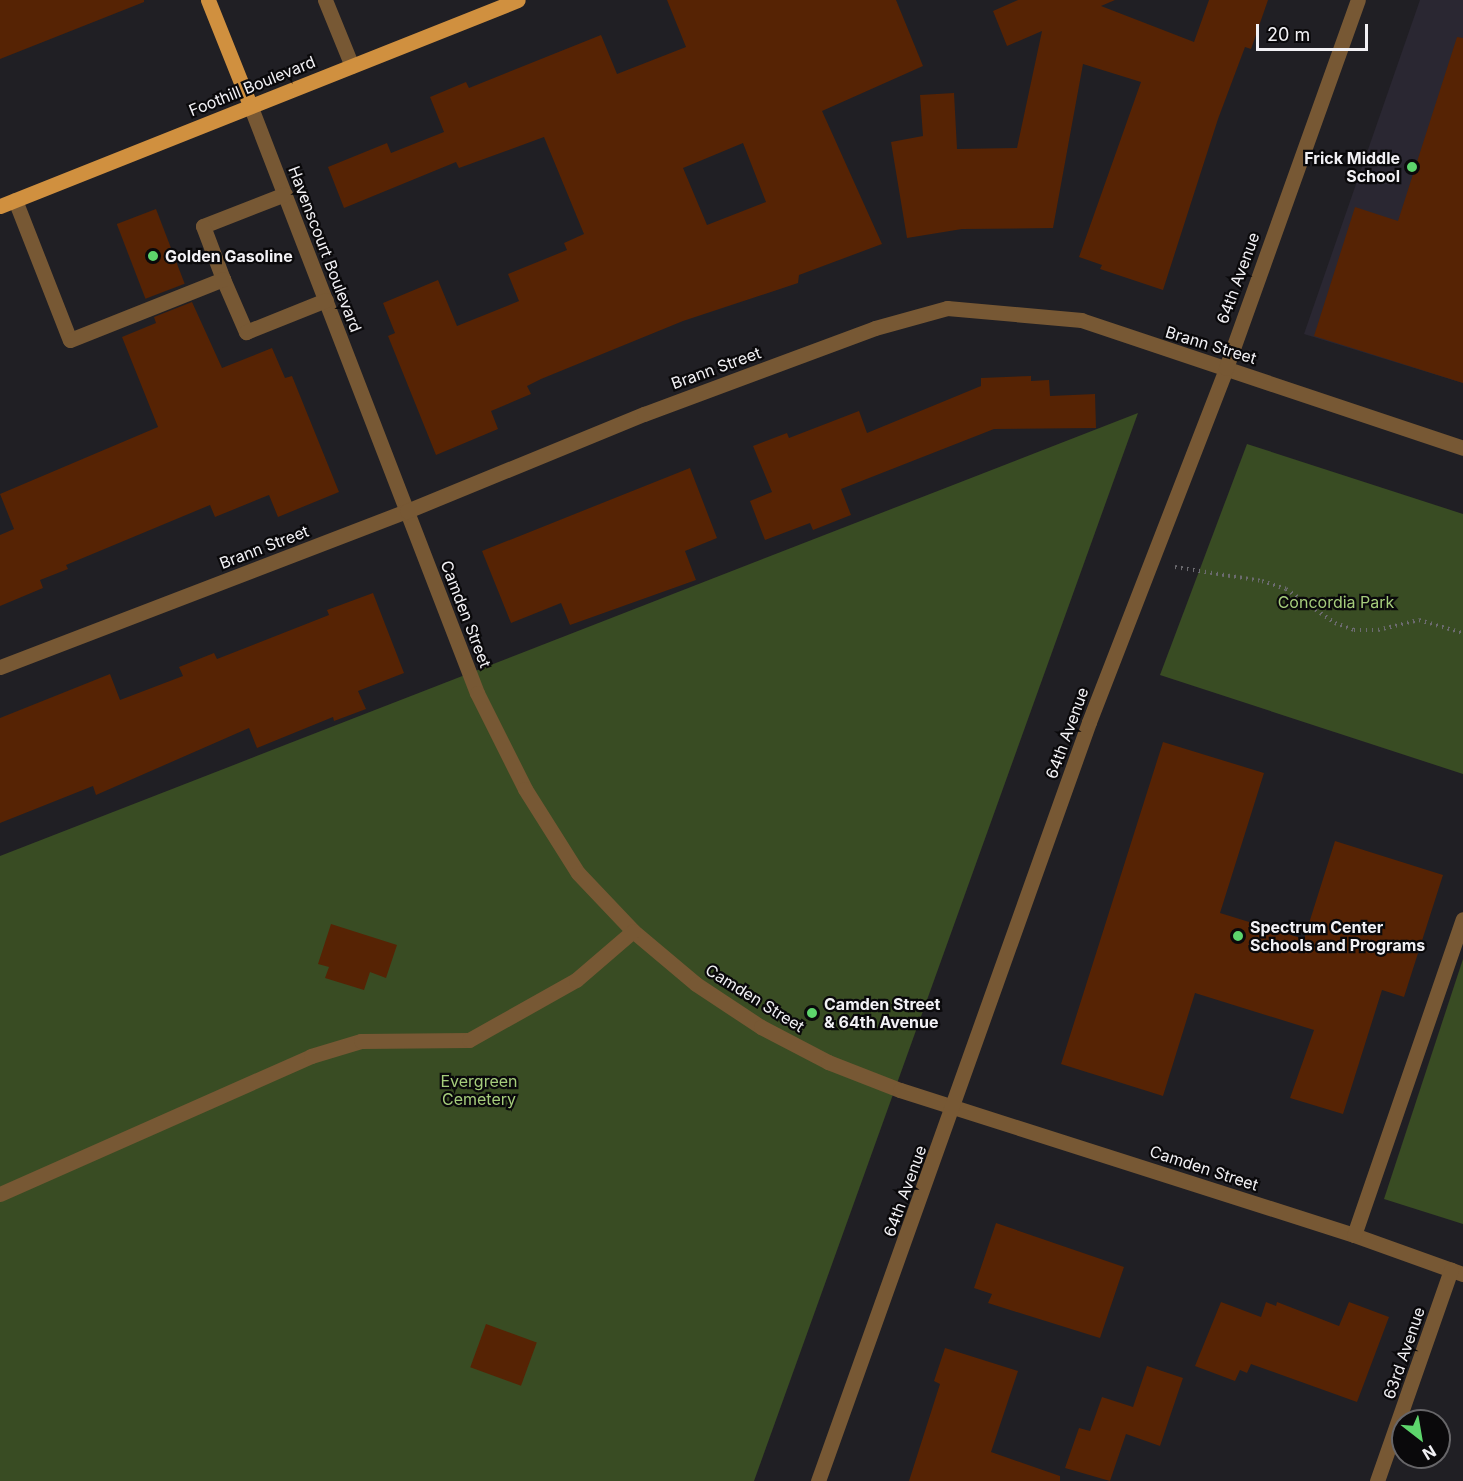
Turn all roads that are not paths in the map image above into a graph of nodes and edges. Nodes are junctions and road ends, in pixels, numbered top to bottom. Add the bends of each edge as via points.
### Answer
1 (208, 0) edge
2 (325, 0) edge
3 (518, 0) edge
4 (1358, 0) edge
5 (352, 66) junction
6 (250, 105) junction
7 (285, 194) junction
8 (15, 200) junction
9 (0, 206) edge
10 (223, 279) junction
11 (326, 300) junction
12 (1226, 368) junction
13 (1463, 448) edge
14 (407, 511) junction
15 (0, 667) edge
16 (1463, 919) edge
17 (633, 931) junction
18 (955, 1108) junction
19 (0, 1194) edge
20 (1354, 1235) junction
21 (1457, 1272) edge
22 (818, 1481) edge
23 (1377, 1481) edge

1 - 6 main road, Havenscourt Boulevard
2 - 5 street
3 - 5 main road, Foothill Boulevard
4 - 12 street, 64th Avenue
5 - 6 main road, Foothill Boulevard
6 - 7 street, Havenscourt Boulevard
6 - 8 main road, Foothill Boulevard
7 - 10 street via 203,226
7 - 11 street, Havenscourt Boulevard
8 - 9 main road, Foothill Boulevard
8 - 10 street via 70,340
10 - 11 street via 246,332
11 - 14 street, Havenscourt Boulevard
12 - 13 street, Brann Street
12 - 14 street, Brann Street via 1081,320 947,308 875,328 655,410
12 - 18 street, 64th Avenue via 1089,722
14 - 15 street, Brann Street
14 - 17 street, Camden Street via 477,693 525,789 578,873
16 - 20 street
17 - 18 street, Camden Street via 696,984 761,1027 837,1066
17 - 19 street via 576,980 469,1040 361,1041 311,1056
18 - 20 street, Camden Street
18 - 22 street, 64th Avenue
20 - 21 street, Camden Street
21 - 23 street, 63rd Avenue

